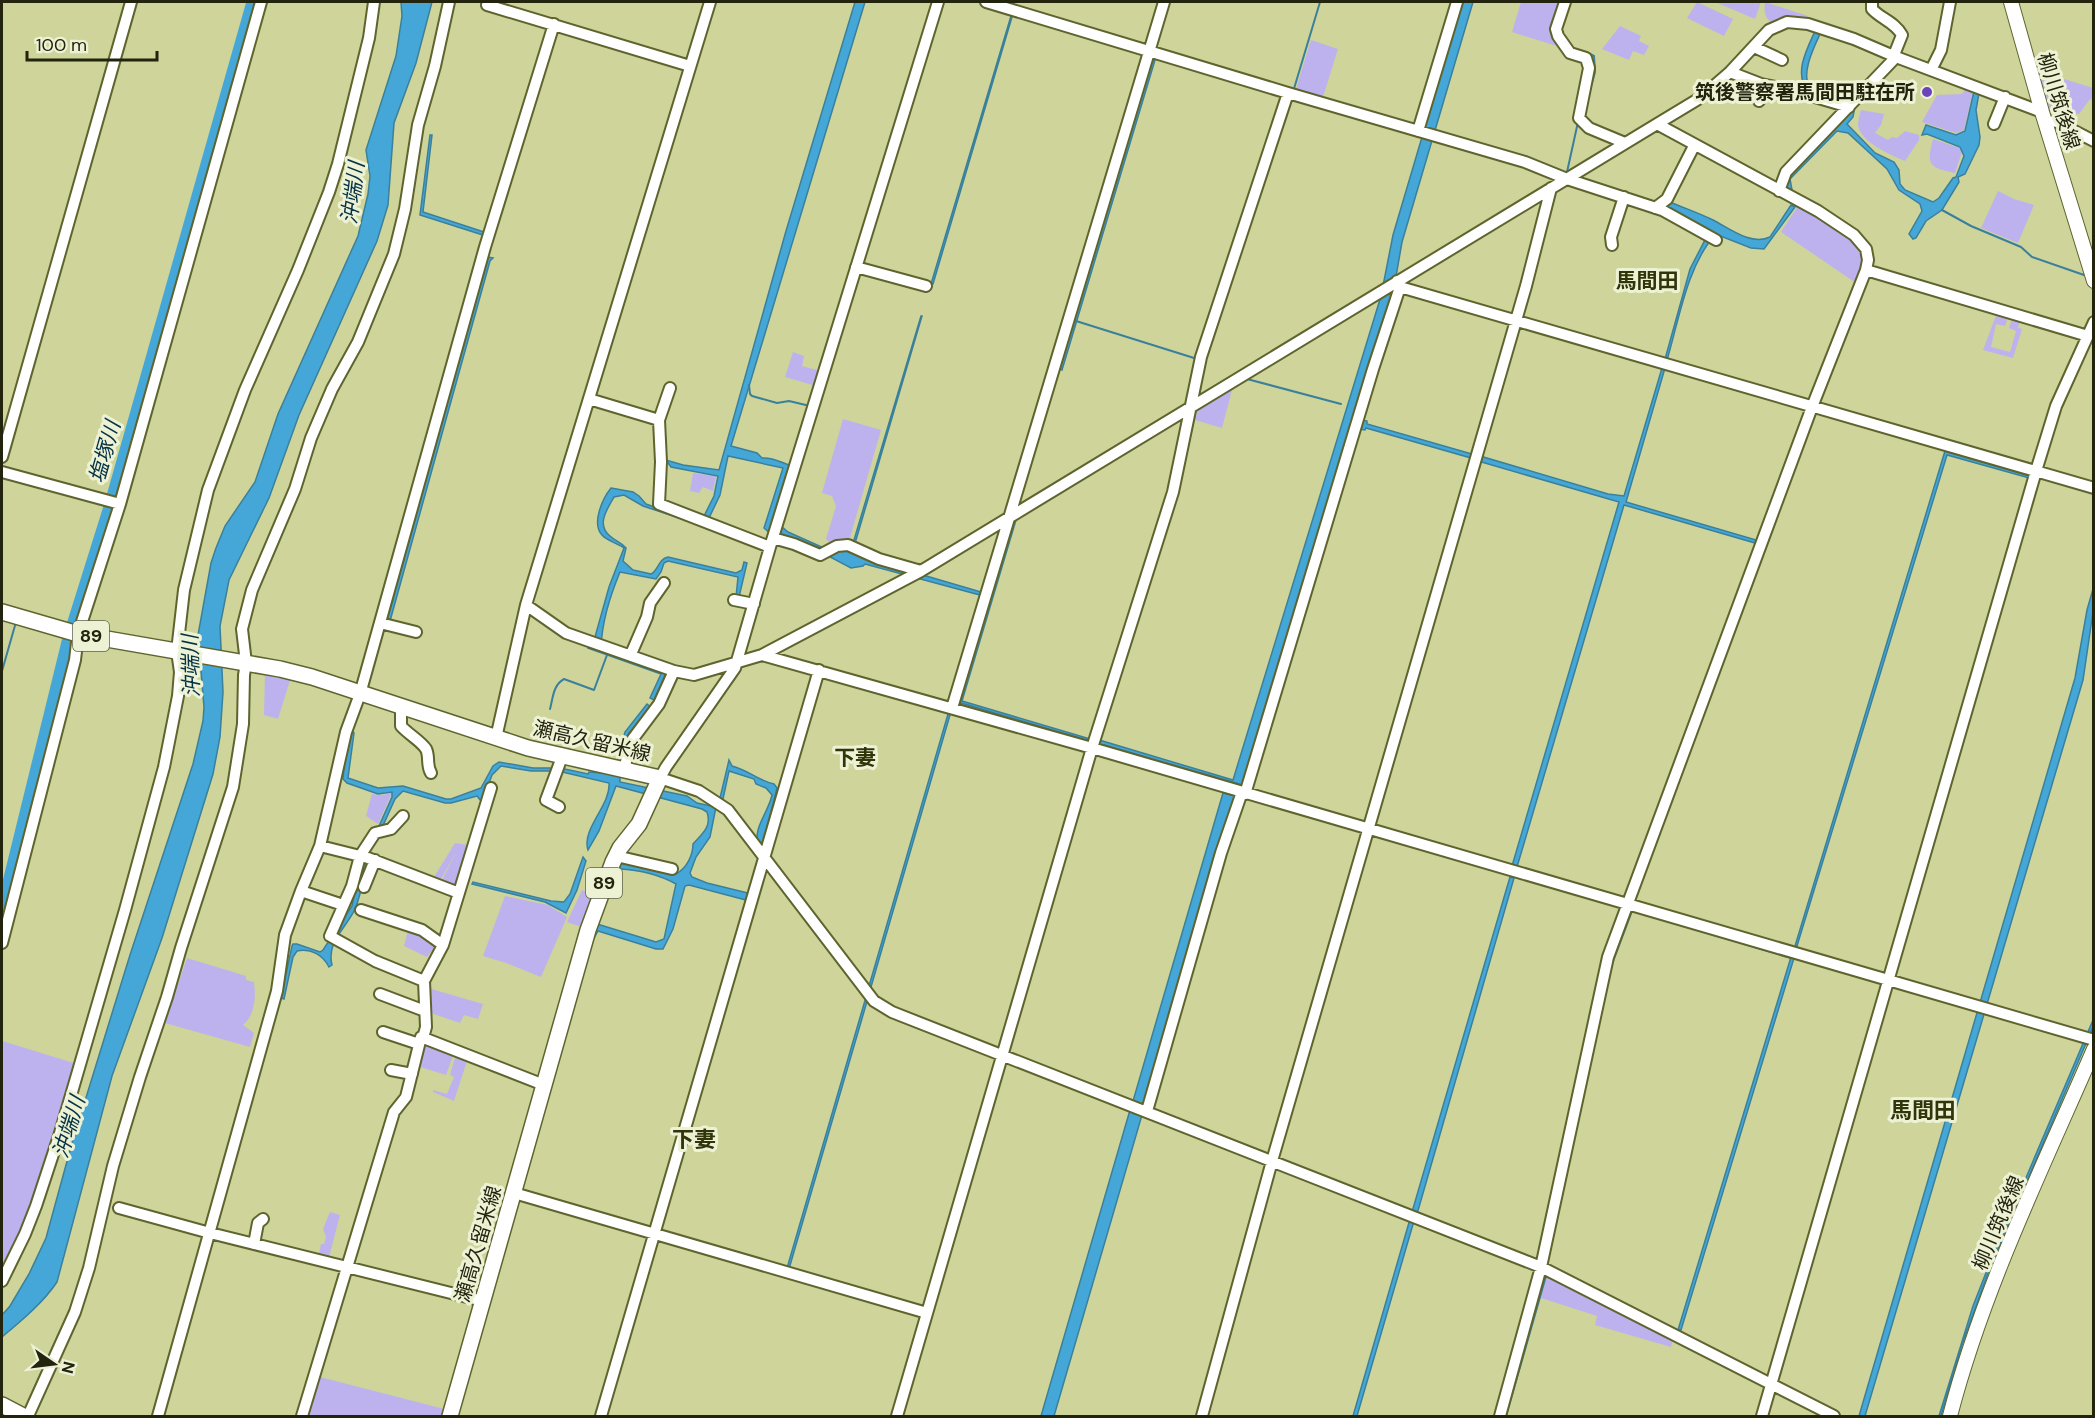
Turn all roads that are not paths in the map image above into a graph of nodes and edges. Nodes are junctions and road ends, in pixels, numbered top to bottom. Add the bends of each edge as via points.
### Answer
1 (131, 2) edge
2 (261, 2) edge
3 (374, 2) edge
4 (449, 2) edge
5 (488, 2) edge
6 (710, 2) edge
7 (938, 2) edge
8 (986, 2) edge
9 (1164, 2) edge
10 (1457, 2) edge
11 (1565, 2) edge
12 (1872, 2) edge
13 (1950, 2) edge
14 (2011, 2) edge
15 (554, 24) junction
16 (1754, 47) junction
17 (1149, 51) junction
18 (1895, 56) junction
19 (1782, 60) dead end
20 (690, 66) junction
21 (1930, 70) junction
22 (1730, 72) junction
23 (1761, 84) junction
24 (1288, 93) junction
25 (2006, 97) junction
26 (1759, 101) dead end
27 (1848, 107) junction
28 (2044, 118) junction
29 (1657, 124) junction
30 (1994, 124) dead end
31 (1418, 131) junction
32 (2094, 141) edge
33 (1625, 143) junction
34 (1694, 146) junction
35 (1567, 179) junction
36 (1551, 188) junction
37 (1779, 191) junction
38 (1624, 197) junction
39 (1655, 208) junction
40 (1716, 240) dead end
41 (1612, 245) dead end
42 (856, 267) junction
43 (1866, 270) junction
44 (2094, 281) edge
45 (1397, 283) junction
46 (926, 286) dead end
47 (1515, 319) junction
48 (2094, 322) edge
49 (2090, 336) edge
50 (670, 388) dead end
51 (589, 399) junction
52 (1191, 407) junction
53 (1812, 407) junction
54 (659, 420) junction
55 (2, 457) edge
56 (2036, 471) junction
57 (2, 472) edge
58 (2094, 488) edge
59 (120, 504) junction
60 (1009, 518) junction
61 (771, 542) junction
62 (921, 571) junction
63 (664, 583) dead end
64 (734, 600) dead end
65 (754, 604) junction
66 (526, 605) junction
67 (2, 612) edge
68 (380, 623) junction
69 (416, 632) dead end
70 (78, 633) junction
71 (180, 651) junction
72 (631, 654) junction
73 (762, 656) junction
74 (243, 662) junction
75 (737, 662) junction
76 (819, 670) junction
77 (674, 671) junction
78 (360, 694) junction
79 (401, 707) junction
80 (952, 708) junction
81 (496, 738) junction
82 (1092, 748) junction
83 (562, 757) junction
84 (624, 769) junction
85 (431, 773) dead end
86 (660, 778) junction
87 (491, 788) dead end
88 (1242, 793) junction
89 (559, 807) dead end
90 (403, 816) dead end
91 (1368, 830) junction
92 (320, 846) junction
93 (360, 855) junction
94 (616, 856) junction
95 (764, 857) junction
96 (375, 860) junction
97 (672, 869) dead end
98 (364, 887) dead end
99 (301, 891) junction
100 (459, 893) junction
101 (344, 905) junction
102 (1627, 905) junction
103 (361, 910) dead end
104 (2, 943) edge
105 (443, 945) junction
106 (424, 981) junction
107 (1888, 981) junction
108 (380, 994) dead end
109 (425, 1011) junction
110 (383, 1032) dead end
111 (2094, 1040) edge
112 (421, 1041) junction
113 (2094, 1048) edge
114 (1002, 1054) junction
115 (391, 1070) dead end
116 (412, 1074) junction
117 (544, 1085) junction
118 (1146, 1111) junction
119 (1272, 1161) junction
120 (514, 1193) junction
121 (119, 1208) dead end
122 (263, 1219) dead end
123 (210, 1233) junction
124 (654, 1233) junction
125 (254, 1244) junction
126 (1541, 1267) junction
127 (347, 1268) junction
128 (2, 1281) edge
129 (483, 1301) junction
130 (927, 1313) junction
131 (1771, 1385) junction
132 (2, 1405) edge
133 (23, 1416) edge
134 (28, 1416) edge
135 (158, 1416) edge
136 (302, 1416) edge
137 (450, 1416) edge
138 (601, 1416) edge
139 (897, 1416) edge
140 (1202, 1416) edge
141 (1500, 1416) edge
142 (1762, 1416) edge
143 (1834, 1416) edge
144 (1950, 1416) edge

1 - 55 street
2 - 59 street
3 - 71 street via 369,38 329,192 208,490 184,590
4 - 74 street via 418,125 394,254 358,342 332,388 296,489 252,590 242,629
5 - 15 street via 487,5
6 - 20 street
7 - 42 street
8 - 17 street
9 - 17 street
10 - 31 street
11 - 33 street via 1556,29 1558,36 1570,53 1586,58 1589,68 1580,118 1589,128
12 - 18 street via 1872,9 1897,26 1902,35
13 - 21 street via 1941,50
14 - 28 main road, 柳川筑後線
15 - 20 street
15 - 68 street via 485,247
16 - 18 street via 1769,30 1787,22 1808,24
16 - 19 street
16 - 22 street
17 - 24 street
17 - 60 street
18 - 21 street
18 - 27 street
20 - 51 street
21 - 25 street
22 - 23 street
22 - 29 street via 1700,98
23 - 26 street
23 - 27 street
24 - 31 street
24 - 52 street via 1201,357
25 - 28 street
25 - 30 street
27 - 37 street via 1786,172
28 - 32 street
28 - 44 main road, 柳川筑後線
29 - 33 street
29 - 34 street
31 - 35 street via 1525,162
33 - 35 street
34 - 37 street
34 - 39 street via 1667,199
35 - 36 street
35 - 38 street
36 - 45 street
36 - 47 street
37 - 43 street via 1854,235 1866,249
38 - 39 street
38 - 41 street
39 - 40 street
42 - 46 street
42 - 61 street
43 - 49 street
43 - 53 street
45 - 47 street
45 - 52 street
45 - 88 street
47 - 53 street
47 - 91 street
48 - 49 street
49 - 56 street via 2056,406
50 - 54 street
51 - 54 street
51 - 66 street
52 - 60 street
52 - 82 street via 1173,492
53 - 56 street
53 - 102 street
54 - 61 street via 660,504
56 - 58 street
56 - 107 street
57 - 59 street
59 - 70 street
60 - 62 street
60 - 80 street
61 - 62 street via 795,544 820,555 848,545
61 - 65 street
62 - 73 street
63 - 72 street via 650,603
64 - 65 street
65 - 75 street
66 - 72 street via 567,633
66 - 81 street
67 - 70 main road, 瀬高久留米線 / 89
68 - 69 street
68 - 78 street
70 - 71 main road, 瀬高久留米線 / 89
70 - 104 street via 75,660
71 - 74 main road, 瀬高久留米線 / 89
71 - 128 street via 172,730 125,910 36,1206
72 - 77 street
73 - 75 street
73 - 76 street
74 - 78 main road, 瀬高久留米線 / 89 via 312,677
74 - 134 street via 241,743 233,788 113,1166 75,1312
75 - 77 street via 694,675
75 - 86 street
76 - 80 street
76 - 95 street
77 - 84 street via 659,704 632,740
78 - 79 main road, 瀬高久留米線 / 89
78 - 92 street via 346,732
79 - 81 main road, 瀬高久留米線 / 89
79 - 85 street via 400,726 425,747
80 - 82 street
81 - 83 main road, 瀬高久留米線 / 89
82 - 88 street
82 - 114 street
83 - 84 main road, 瀬高久留米線 / 89
83 - 89 street via 546,800
84 - 86 main road, 瀬高久留米線 / 89
86 - 94 main road, 瀬高久留米線 / 89 via 639,824
86 - 95 street via 699,791 728,810
87 - 100 street
88 - 91 street
88 - 118 street
90 - 93 street via 391,829 375,833
91 - 102 street
91 - 119 street
92 - 93 street
92 - 99 street
93 - 96 street
93 - 101 street
94 - 97 street
94 - 117 main road, 瀬高久留米線 / 89 via 588,930
95 - 114 street via 874,1001 892,1012
95 - 124 street
96 - 98 street
96 - 100 street
99 - 101 street
99 - 123 street via 285,935 277,991
100 - 105 street
101 - 106 street via 330,936 375,961
102 - 107 street
102 - 126 street via 1608,957
103 - 105 street via 422,930
105 - 106 street
106 - 109 street
107 - 111 street
107 - 131 street
108 - 109 street
109 - 112 street via 426,1027
110 - 112 street
112 - 116 street
112 - 117 street
113 - 144 main road, 柳川筑後線 via 2001,1263
114 - 118 street
114 - 130 street
115 - 116 street
116 - 127 street via 406,1097 394,1112
117 - 120 main road, 瀬高久留米線 / 89
118 - 119 street
119 - 126 street
119 - 140 street
120 - 124 street
120 - 129 main road, 瀬高久留米線 / 89
121 - 123 street
122 - 125 street via 258,1223
123 - 125 street
123 - 135 street
124 - 130 street
124 - 138 street
125 - 127 street
126 - 131 street
126 - 141 street
127 - 129 street
127 - 136 street
129 - 137 main road, 瀬高久留米線 / 89
130 - 139 street
131 - 142 street
131 - 143 street
132 - 133 main road

